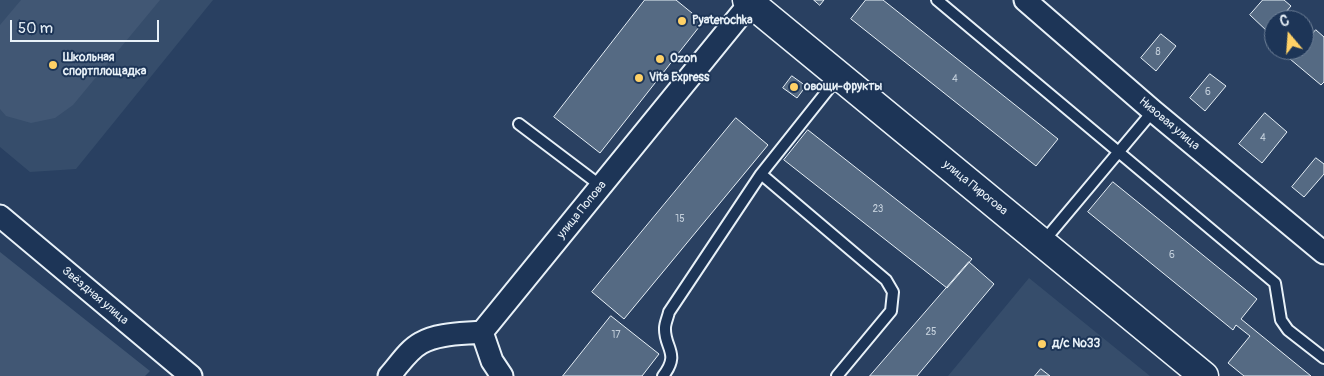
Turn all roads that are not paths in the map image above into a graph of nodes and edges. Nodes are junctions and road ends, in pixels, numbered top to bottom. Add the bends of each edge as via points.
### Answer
1 (937, 0) edge
2 (1025, 0) edge
3 (748, 2) edge
4 (839, 76) junction
5 (1153, 111) junction
6 (518, 124) dead end
7 (1119, 151) junction
8 (761, 174) junction
9 (602, 186) junction
10 (0, 216) edge
11 (1042, 243) junction
12 (1321, 246) edge
13 (482, 332) junction
14 (1324, 358) edge
15 (191, 376) edge
16 (389, 376) edge
17 (502, 376) edge
18 (663, 376) edge
19 (837, 376) edge
20 (1204, 376) edge

1 - 7 lane
2 - 5 street, Низовая улица
3 - 4 street, улица Пирогова
3 - 9 street, улица Попова
4 - 8 lane
4 - 11 street, улица Пирогова
5 - 7 lane
5 - 12 street, Низовая улица
6 - 9 lane
7 - 11 lane
7 - 14 lane via 1275,283 1281,320 1288,330
8 - 18 lane via 669,312 664,328 672,360
8 - 19 lane via 886,280 893,292 891,311
9 - 13 street, улица Попова
10 - 15 street, Звёздная улица
11 - 20 street, улица Пирогова
13 - 16 street via 422,342
13 - 17 street via 492,361

